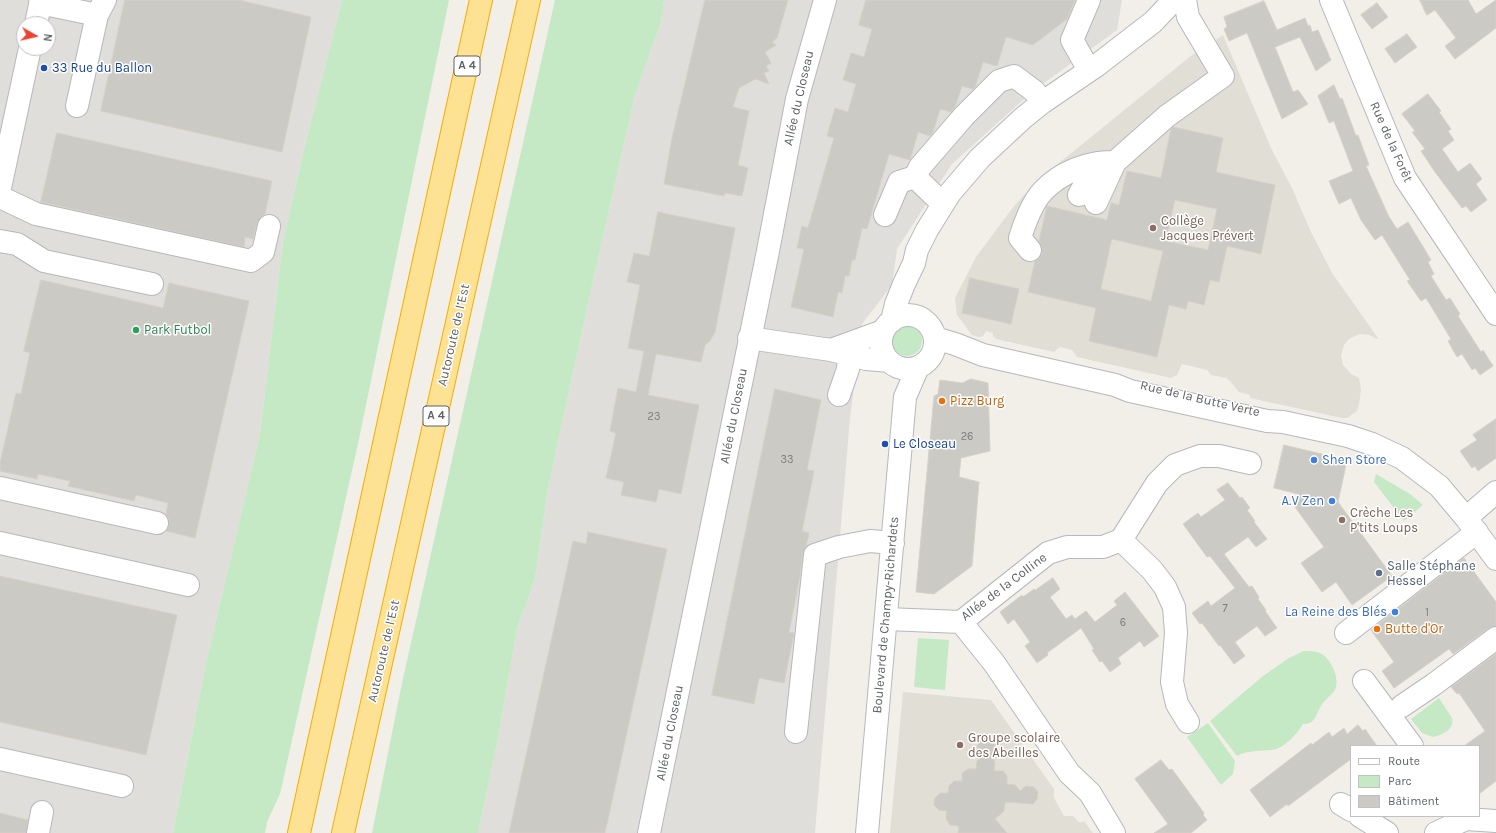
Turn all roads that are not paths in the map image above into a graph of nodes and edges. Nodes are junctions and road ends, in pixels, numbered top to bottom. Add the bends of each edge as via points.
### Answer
1 (482, 0) edge
2 (529, 0) edge
3 (824, 0) edge
4 (1089, 0) edge
5 (1174, 0) edge
6 (1185, 0) edge
7 (1331, 0) edge
8 (101, 8) edge
9 (39, 9) edge
10 (28, 56) edge
11 (1089, 70) junction
12 (1043, 102) junction
13 (77, 106) dead end
14 (1106, 162) junction
15 (915, 177) junction
16 (0, 188) edge
17 (0, 197) edge
18 (1088, 199) dead end
19 (943, 204) junction
20 (885, 215) dead end
21 (269, 226) dead end
22 (0, 241) edge
23 (1030, 250) dead end
24 (914, 263) junction
25 (152, 284) dead end
26 (1496, 314) edge
27 (919, 318) junction
28 (888, 326) junction
29 (750, 338) junction
30 (840, 353) junction
31 (928, 353) junction
32 (893, 363) junction
33 (839, 395) dead end
34 (905, 397) junction
35 (1250, 463) dead end
36 (0, 488) edge
37 (1496, 492) edge
38 (157, 523) dead end
39 (1471, 525) junction
40 (1121, 540) junction
41 (0, 543) edge
42 (893, 543) junction
43 (1496, 559) edge
44 (188, 585) dead end
45 (886, 619) junction
46 (961, 622) junction
47 (1346, 633) dead end
48 (1496, 638) edge
49 (1364, 681) dead end
50 (1402, 706) dead end
51 (1188, 722) dead end
52 (796, 732) dead end
53 (1411, 745) edge
54 (0, 759) edge
55 (122, 786) dead end
56 (42, 812) dead end
57 (1362, 817) edge
58 (1465, 818) edge
59 (1496, 821) edge
60 (38, 833) edge
61 (299, 833) edge
62 (343, 833) edge
63 (649, 833) edge
64 (867, 833) edge
65 (1114, 833) edge
66 (1387, 833) edge
67 (1436, 833) edge

1 - 61 highway, A 4
2 - 62 highway, Autoroute de l’Est / A 4
3 - 29 street, Allée du Closeau via 797,99
4 - 11 street via 1072,40
5 - 11 street via 1153,22
6 - 14 street via 1188,17 1223,76
7 - 26 street, Rue de la Forêt via 1405,178
8 - 9 street
8 - 13 street
10 - 16 street
11 - 12 street
12 - 15 street via 1034,91 1014,76 999,81 964,116
12 - 19 street via 980,158
14 - 18 street
14 - 23 street via 1069,172 1042,192 1026,220 1020,238
15 - 19 street
15 - 20 street via 899,182
17 - 21 street via 36,214 251,262 263,252
19 - 24 street via 917,250
22 - 25 street via 17,244 44,261
24 - 27 street
24 - 28 street
27 - 28 street via 905,315
27 - 31 street via 932,330
28 - 30 street
28 - 32 street via 882,345 883,352
29 - 30 street
29 - 63 street, Allée du Closeau
30 - 32 street
30 - 33 street via 848,369
31 - 32 street via 907,369
31 - 34 street, Boulevard de Champy-Richardets
31 - 39 street, Rue de la Butte Verte via 955,344 983,354 1269,415 1283,422 1348,436 1402,458 1439,486
32 - 34 street, Boulevard de Champy-Richardets
34 - 42 street, Boulevard de Champy-Richardets
35 - 40 street via 1219,456 1200,456 1175,465 1157,483
36 - 38 street
37 - 39 street
39 - 43 street, Rue de la Butte Verte
39 - 47 street
40 - 46 street, Allée de la Colline via 1103,547 1067,547 1048,553
40 - 51 street via 1152,570 1165,587 1174,607 1176,633 1172,682 1177,704
41 - 44 street
42 - 45 street, Boulevard de Champy-Richardets
42 - 52 street via 870,541 815,555
45 - 46 street, Allée de la Colline
45 - 64 street, Boulevard de Champy-Richardets
46 - 65 street via 994,663 1069,773 1090,793
48 - 50 street
49 - 53 street
54 - 55 street
56 - 60 street
57 - 66 street
58 - 59 street
58 - 67 street

